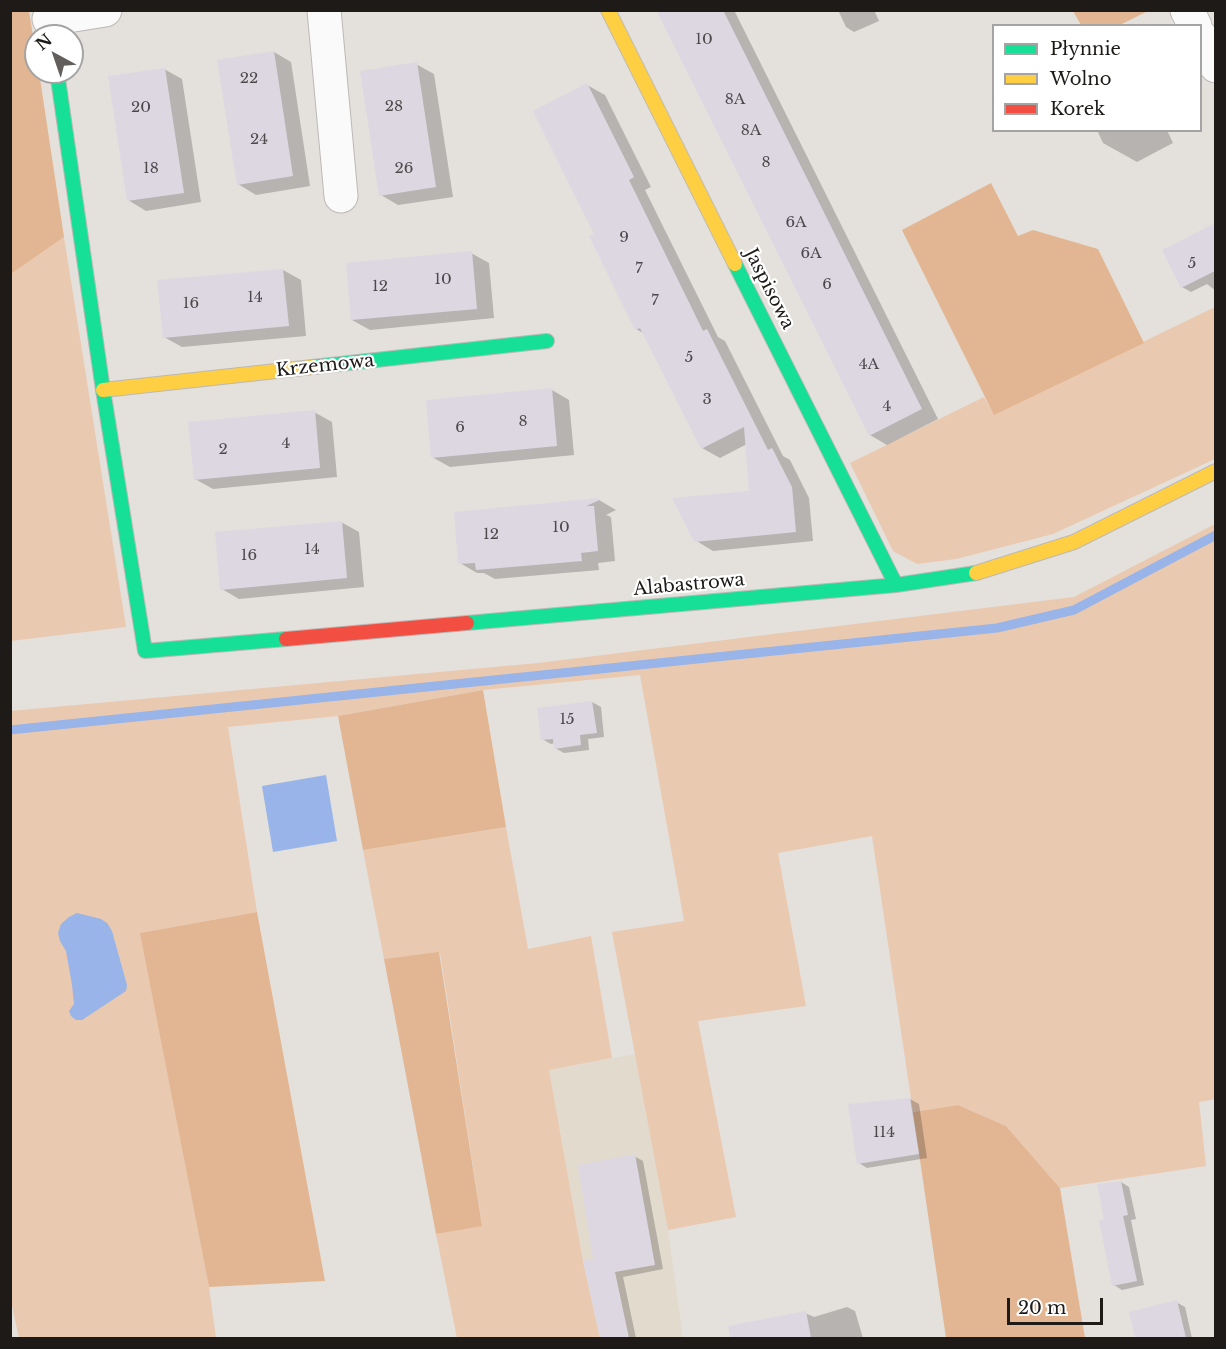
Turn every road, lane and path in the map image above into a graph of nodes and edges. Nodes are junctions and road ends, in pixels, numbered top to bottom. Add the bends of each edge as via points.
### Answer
1 (105, 10) edge
2 (324, 10) edge
3 (608, 10) edge
4 (1187, 10) edge
5 (50, 22) edge
6 (1194, 24) edge
7 (1202, 40) edge
8 (1215, 66) edge
9 (59, 84) edge
10 (341, 196) dead end
11 (547, 341) dead end
12 (103, 390) junction
13 (1215, 471) edge
14 (896, 585) junction

1 - 5 street
2 - 10 street
3 - 14 street, Jaspisowa
4 - 6 street
7 - 8 street
9 - 12 street
11 - 12 street, Krzemowa
12 - 14 street, Alabastrowa via 146,651
13 - 14 street, Alabastrowa via 1074,542 978,573

